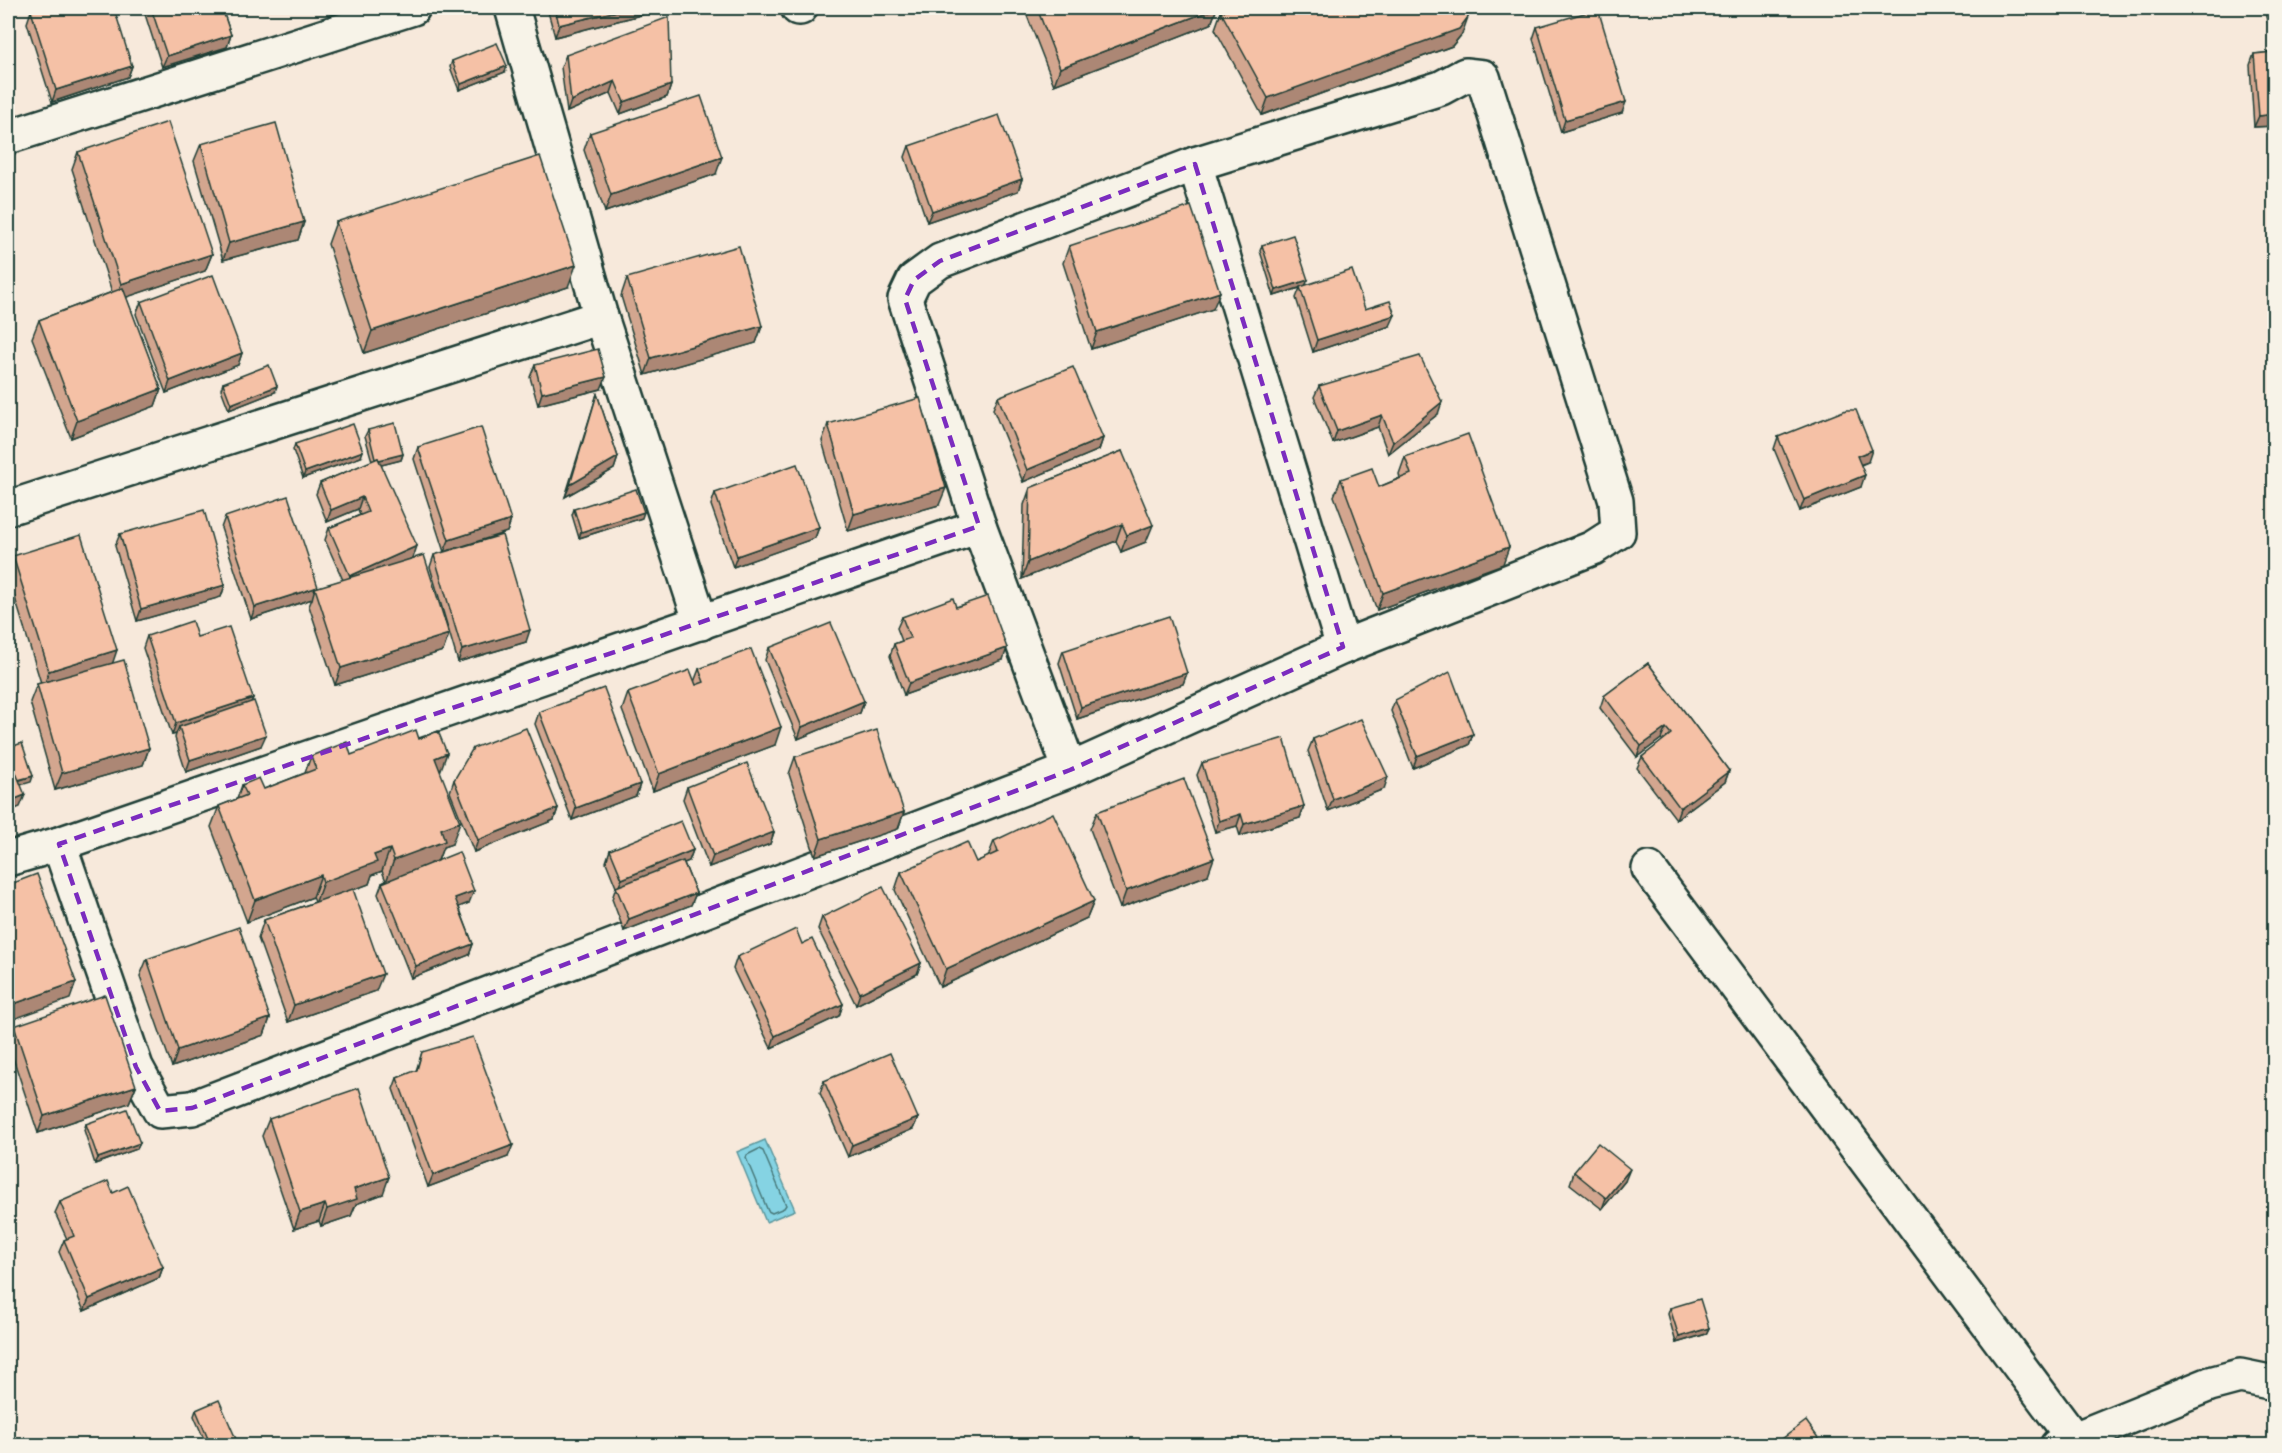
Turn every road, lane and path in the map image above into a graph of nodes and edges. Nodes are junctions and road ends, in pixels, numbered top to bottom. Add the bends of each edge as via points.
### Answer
1 (413, 8) edge
2 (512, 8) edge
3 (8, 137) edge
4 (1195, 164) junction
5 (601, 317) junction
6 (8, 508) edge
7 (979, 526) junction
8 (701, 623) junction
9 (1343, 647) junction
10 (1070, 770) junction
11 (59, 844) junction
12 (8, 860) edge
13 (1649, 869) dead end
14 (2274, 1383) edge
15 (2065, 1442) edge

1 - 3 street
2 - 5 street
4 - 7 street via 940,261 914,280 904,298
4 - 9 street
4 - 9 street via 1441,88 1465,75 1484,77 1616,501 1618,532 1593,548
5 - 6 street
5 - 8 street
7 - 8 street
7 - 10 street
8 - 11 street
9 - 10 street
10 - 11 street via 192,1108 160,1111 136,1067
11 - 12 street
13 - 15 street
14 - 15 street via 2240,1376 2210,1383

